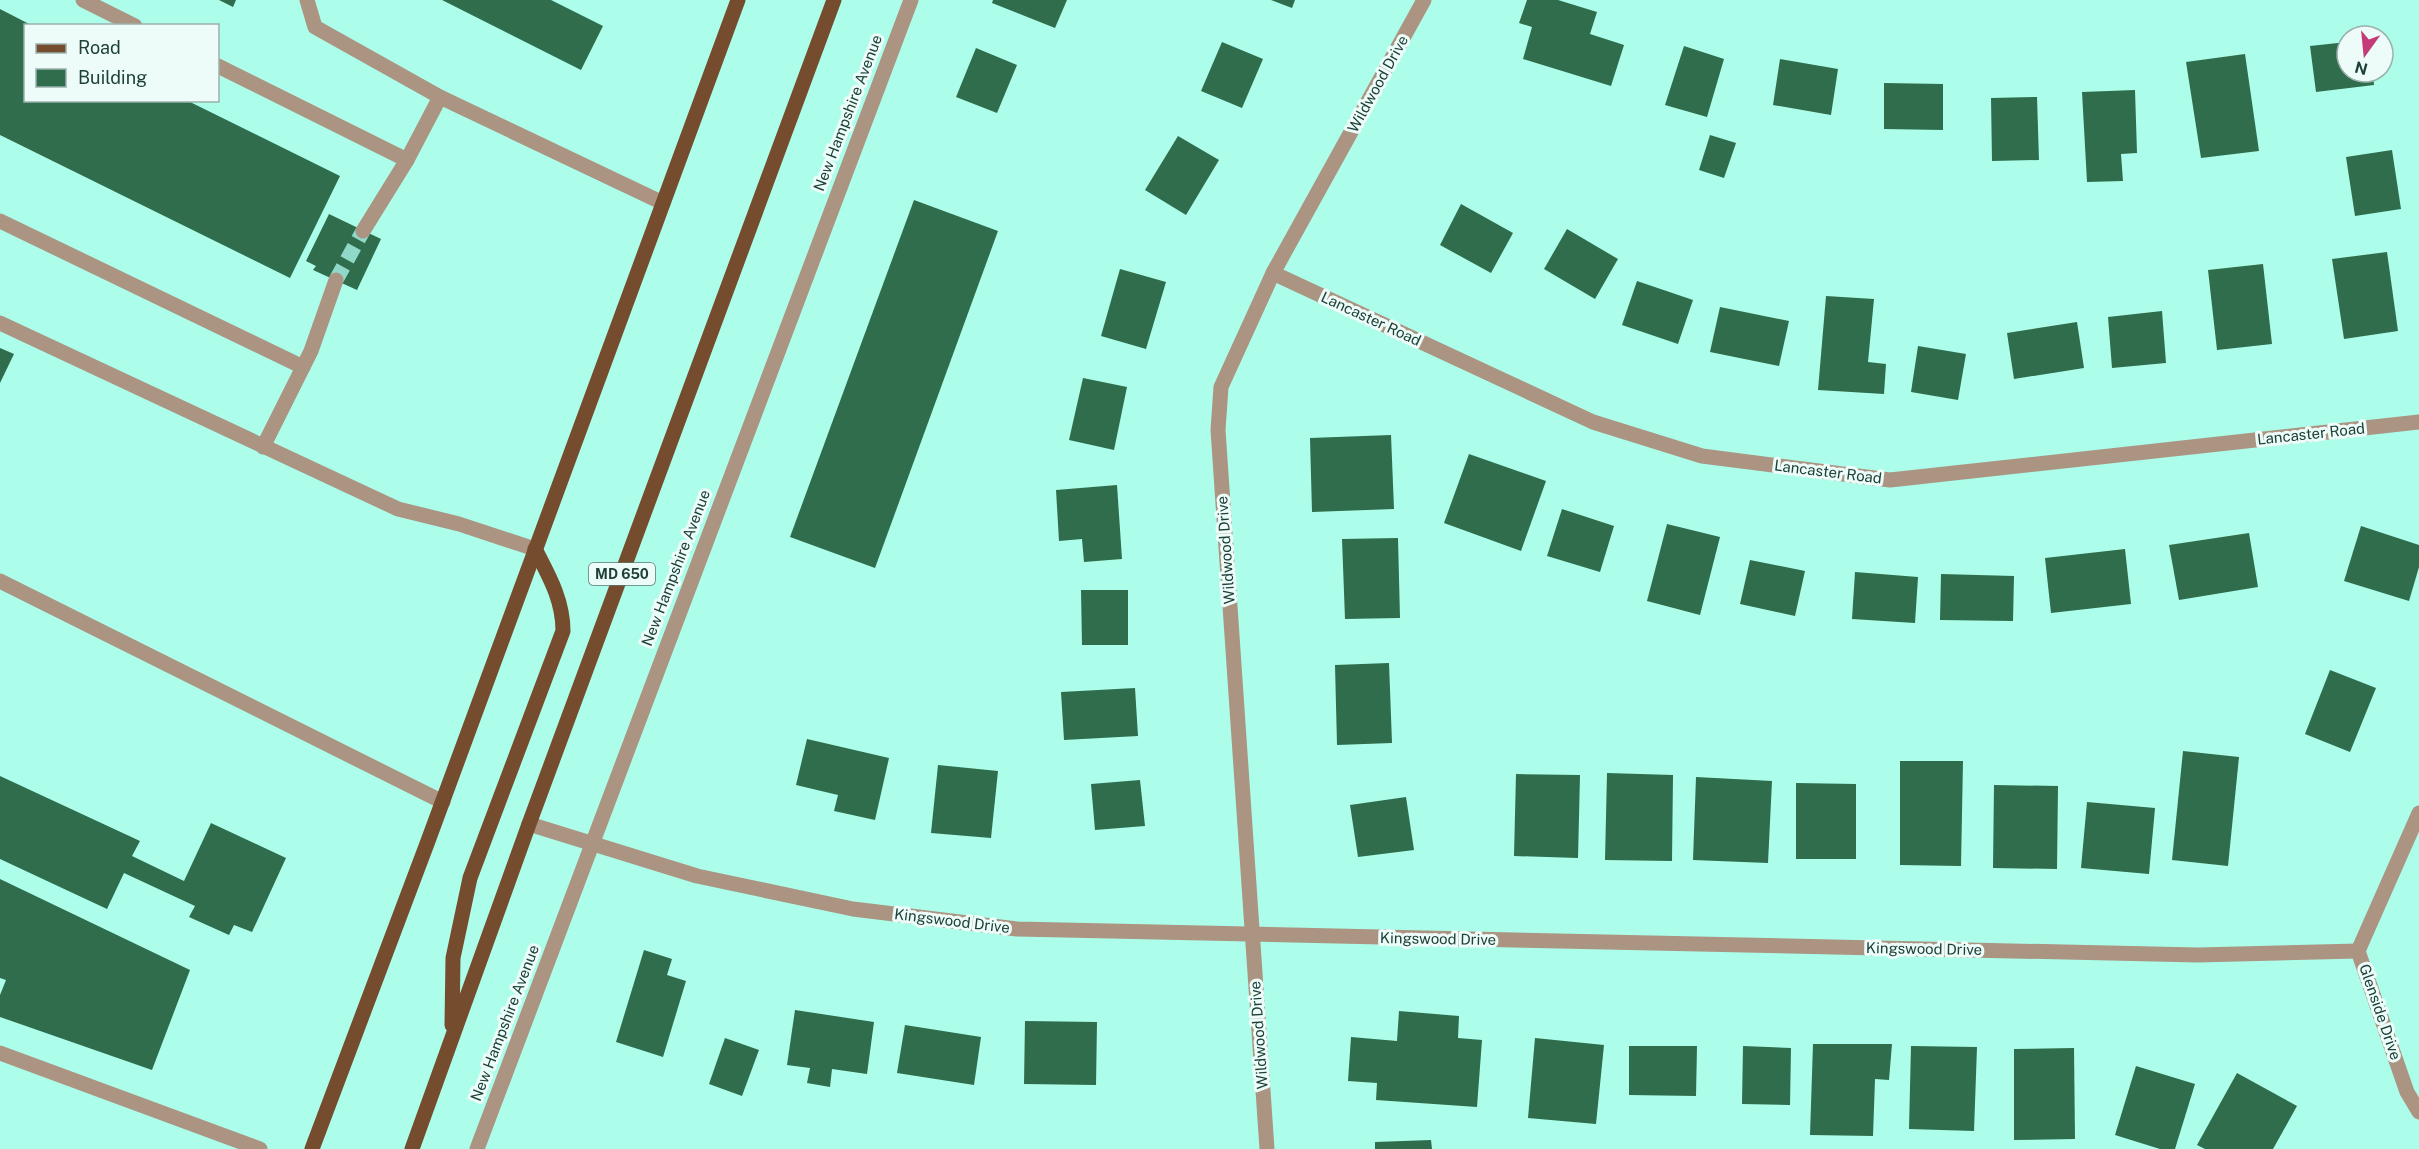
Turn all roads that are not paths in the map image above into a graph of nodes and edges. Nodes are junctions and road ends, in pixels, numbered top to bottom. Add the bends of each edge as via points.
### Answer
1 (83, 0) edge
2 (307, 0) edge
3 (738, 0) edge
4 (834, 0) edge
5 (910, 0) edge
6 (1424, 0) edge
7 (131, 24) edge
8 (219, 66) edge
9 (440, 97) junction
10 (407, 160) junction
11 (663, 203) junction
12 (0, 221) edge
13 (363, 231) tunnel mouth
14 (1273, 273) junction
15 (336, 280) tunnel mouth
16 (0, 323) edge
17 (303, 367) junction
18 (2419, 422) edge
19 (263, 447) junction
20 (535, 549) junction
21 (0, 581) edge
22 (443, 802) junction
23 (2419, 813) edge
24 (529, 824) junction
25 (592, 843) junction
26 (1252, 935) junction
27 (2358, 951) junction
28 (451, 1041) junction
29 (0, 1053) edge
30 (2419, 1112) edge
31 (260, 1149) edge
32 (312, 1149) edge
33 (412, 1149) edge
34 (477, 1149) edge
35 (1267, 1149) edge

1 - 7 street
2 - 9 street via 315,27
3 - 11 main road
4 - 24 main road, MD 650
5 - 25 street, New Hampshire Avenue
6 - 14 street, Wildwood Drive
8 - 10 street
9 - 10 street
9 - 11 street
10 - 13 street
11 - 20 main road
12 - 17 street
14 - 18 street, Lancaster Road via 1593,422 1702,456 1890,480
14 - 26 street, Wildwood Drive via 1221,387 1218,430
15 - 17 street
16 - 19 street
17 - 19 street
19 - 20 street via 398,509
20 - 22 main road
20 - 28 main road via 557,592 563,631 470,878 453,958
21 - 22 street
22 - 32 main road
23 - 27 street, Glenside Drive
24 - 25 street, Kingswood Drive
24 - 28 main road, MD 650
25 - 26 street, Kingswood Drive via 697,876 853,909 1017,928
25 - 34 street, New Hampshire Avenue
26 - 27 street, Kingswood Drive via 2186,955
26 - 35 street, Wildwood Drive
27 - 30 street, Glenside Drive via 2407,1092
28 - 33 main road, MD 650
29 - 31 street

